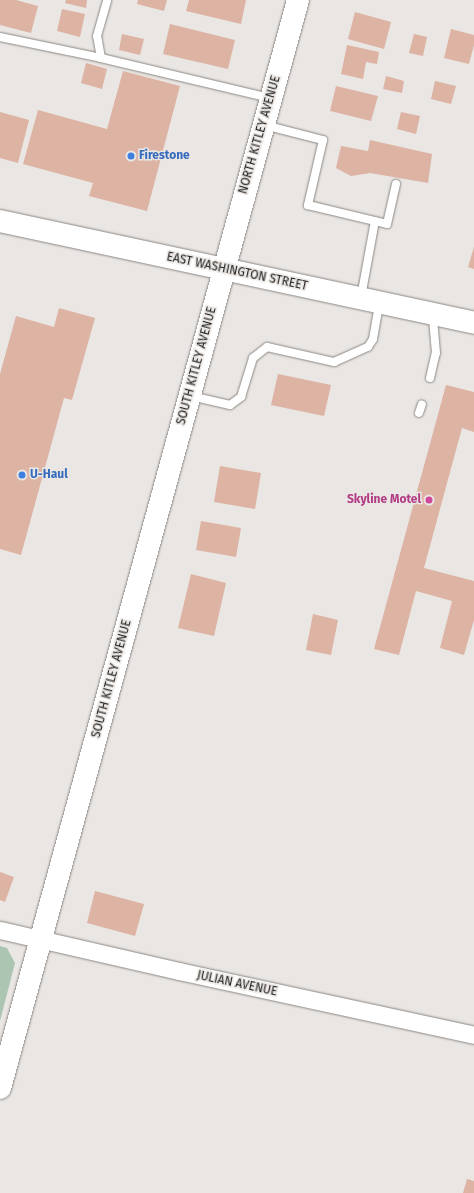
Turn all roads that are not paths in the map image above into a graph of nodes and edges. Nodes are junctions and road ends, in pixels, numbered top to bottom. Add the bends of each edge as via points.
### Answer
1 (107, 0) edge
2 (298, 0) edge
3 (0, 37) edge
4 (102, 58) junction
5 (271, 98) junction
6 (263, 124) junction
7 (396, 184) dead end
8 (0, 221) edge
9 (376, 221) junction
10 (223, 270) junction
11 (370, 301) junction
12 (433, 314) junction
13 (474, 323) edge
14 (430, 378) dead end
15 (189, 396) junction
16 (422, 404) dead end
17 (419, 413) dead end
18 (0, 930) edge
19 (41, 939) junction
20 (474, 1035) edge
21 (0, 1088) edge

1 - 4 lane via 97,36
2 - 5 street, NORTH KITLEY AVENUE
3 - 4 lane
4 - 5 lane
5 - 6 street, NORTH KITLEY AVENUE
6 - 9 lane via 323,140 308,204
6 - 10 street, NORTH KITLEY AVENUE
7 - 9 lane via 387,224
8 - 10 street, EAST WASHINGTON STREET
9 - 11 lane
10 - 11 street, EAST WASHINGTON STREET
10 - 15 street, SOUTH KITLEY AVENUE
11 - 12 street, EAST WASHINGTON STREET
11 - 15 lane via 373,339 368,347 334,362 267,347 253,358 241,397 230,405
12 - 13 street, EAST WASHINGTON STREET
12 - 14 lane via 436,353
15 - 19 street, SOUTH KITLEY AVENUE
16 - 17 lane
18 - 19 street, JULIAN AVENUE
19 - 20 street, JULIAN AVENUE
19 - 21 street, SOUTH KITLEY AVENUE

